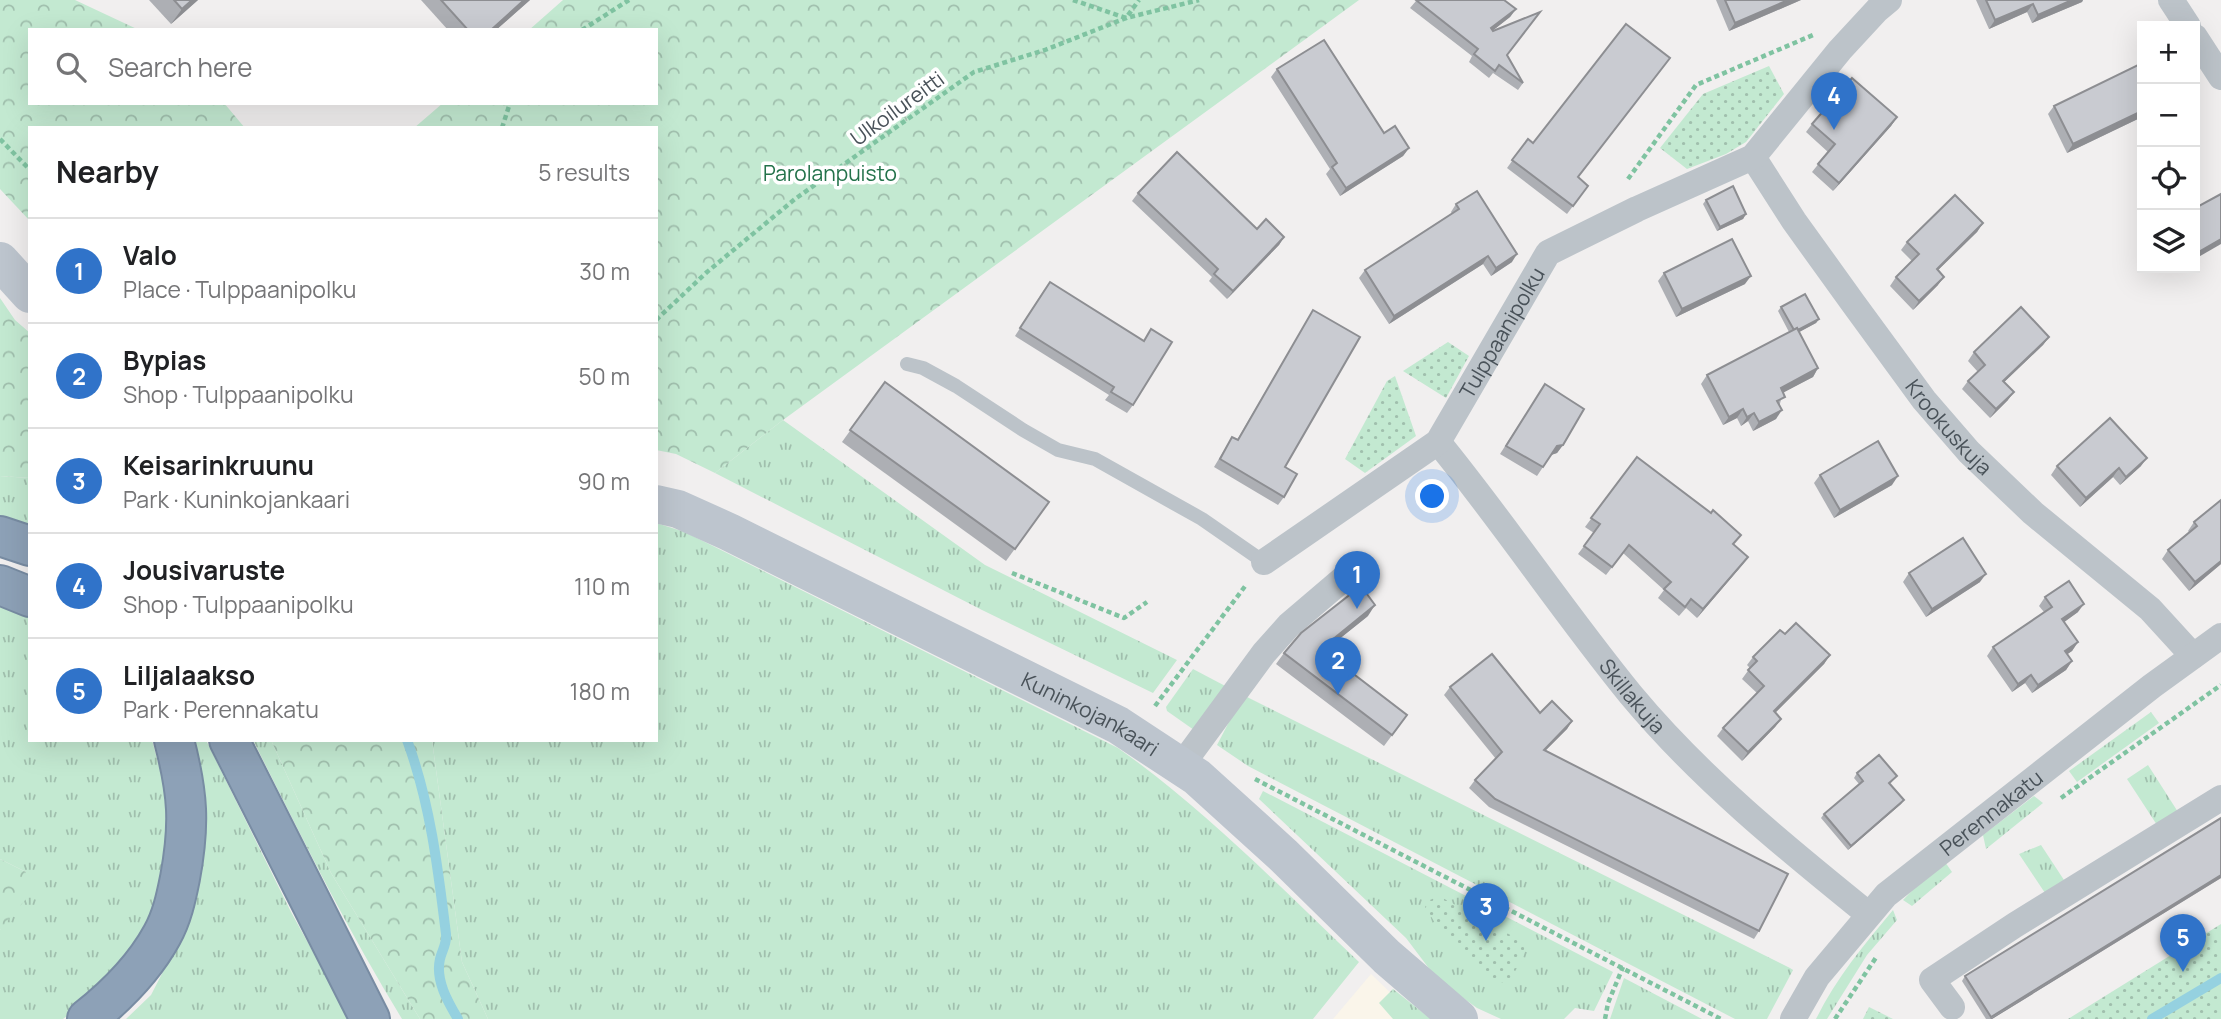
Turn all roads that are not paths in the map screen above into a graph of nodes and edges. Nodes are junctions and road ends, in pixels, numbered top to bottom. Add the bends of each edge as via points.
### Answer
1 (1889, 0) edge
2 (2171, 0) edge
3 (2185, 21) edge
4 (2200, 45) edge
5 (2221, 77) edge
6 (1754, 157) junction
7 (0, 261) edge
8 (28, 292) edge
9 (907, 364) dead end
10 (1438, 443) junction
11 (658, 504) edge
12 (0, 536) edge
13 (28, 545) edge
14 (1264, 562) joint
15 (1350, 573) dead end
16 (0, 585) edge
17 (28, 596) edge
18 (2221, 636) edge
19 (2193, 656) junction
20 (175, 742) edge
21 (230, 742) edge
22 (1181, 766) junction
23 (2221, 798) edge
24 (1868, 914) junction
25 (1952, 1007) dead end
26 (87, 1019) edge
27 (370, 1019) edge
28 (1459, 1019) edge
29 (1793, 1019) edge

1 - 6 street, Tulppaanipolku via 1840,50
2 - 3 street
4 - 5 street
6 - 10 street, Tulppaanipolku via 1548,253
6 - 19 street, Krookuskuja via 1860,313 1960,442 2033,513 2150,609
7 - 8 street
9 - 14 lane via 956,386 1058,450 1095,459 1202,519
10 - 14 street, Tulppaanipolku
10 - 24 street, Skillakuja via 1632,696 1735,802
11 - 22 street, Kuninkojankaari via 729,532 1118,725
12 - 13 highway
15 - 22 street via 1264,653
16 - 17 highway
18 - 19 street, Perennakatu
19 - 24 street, Perennakatu via 2042,771
20 - 26 highway via 188,823 174,906 162,935 137,971 114,998
21 - 27 highway
22 - 28 street, Kuninkojankaari via 1228,804 1387,957
23 - 25 street via 1932,980
24 - 29 street, Perennakatu via 1817,977

